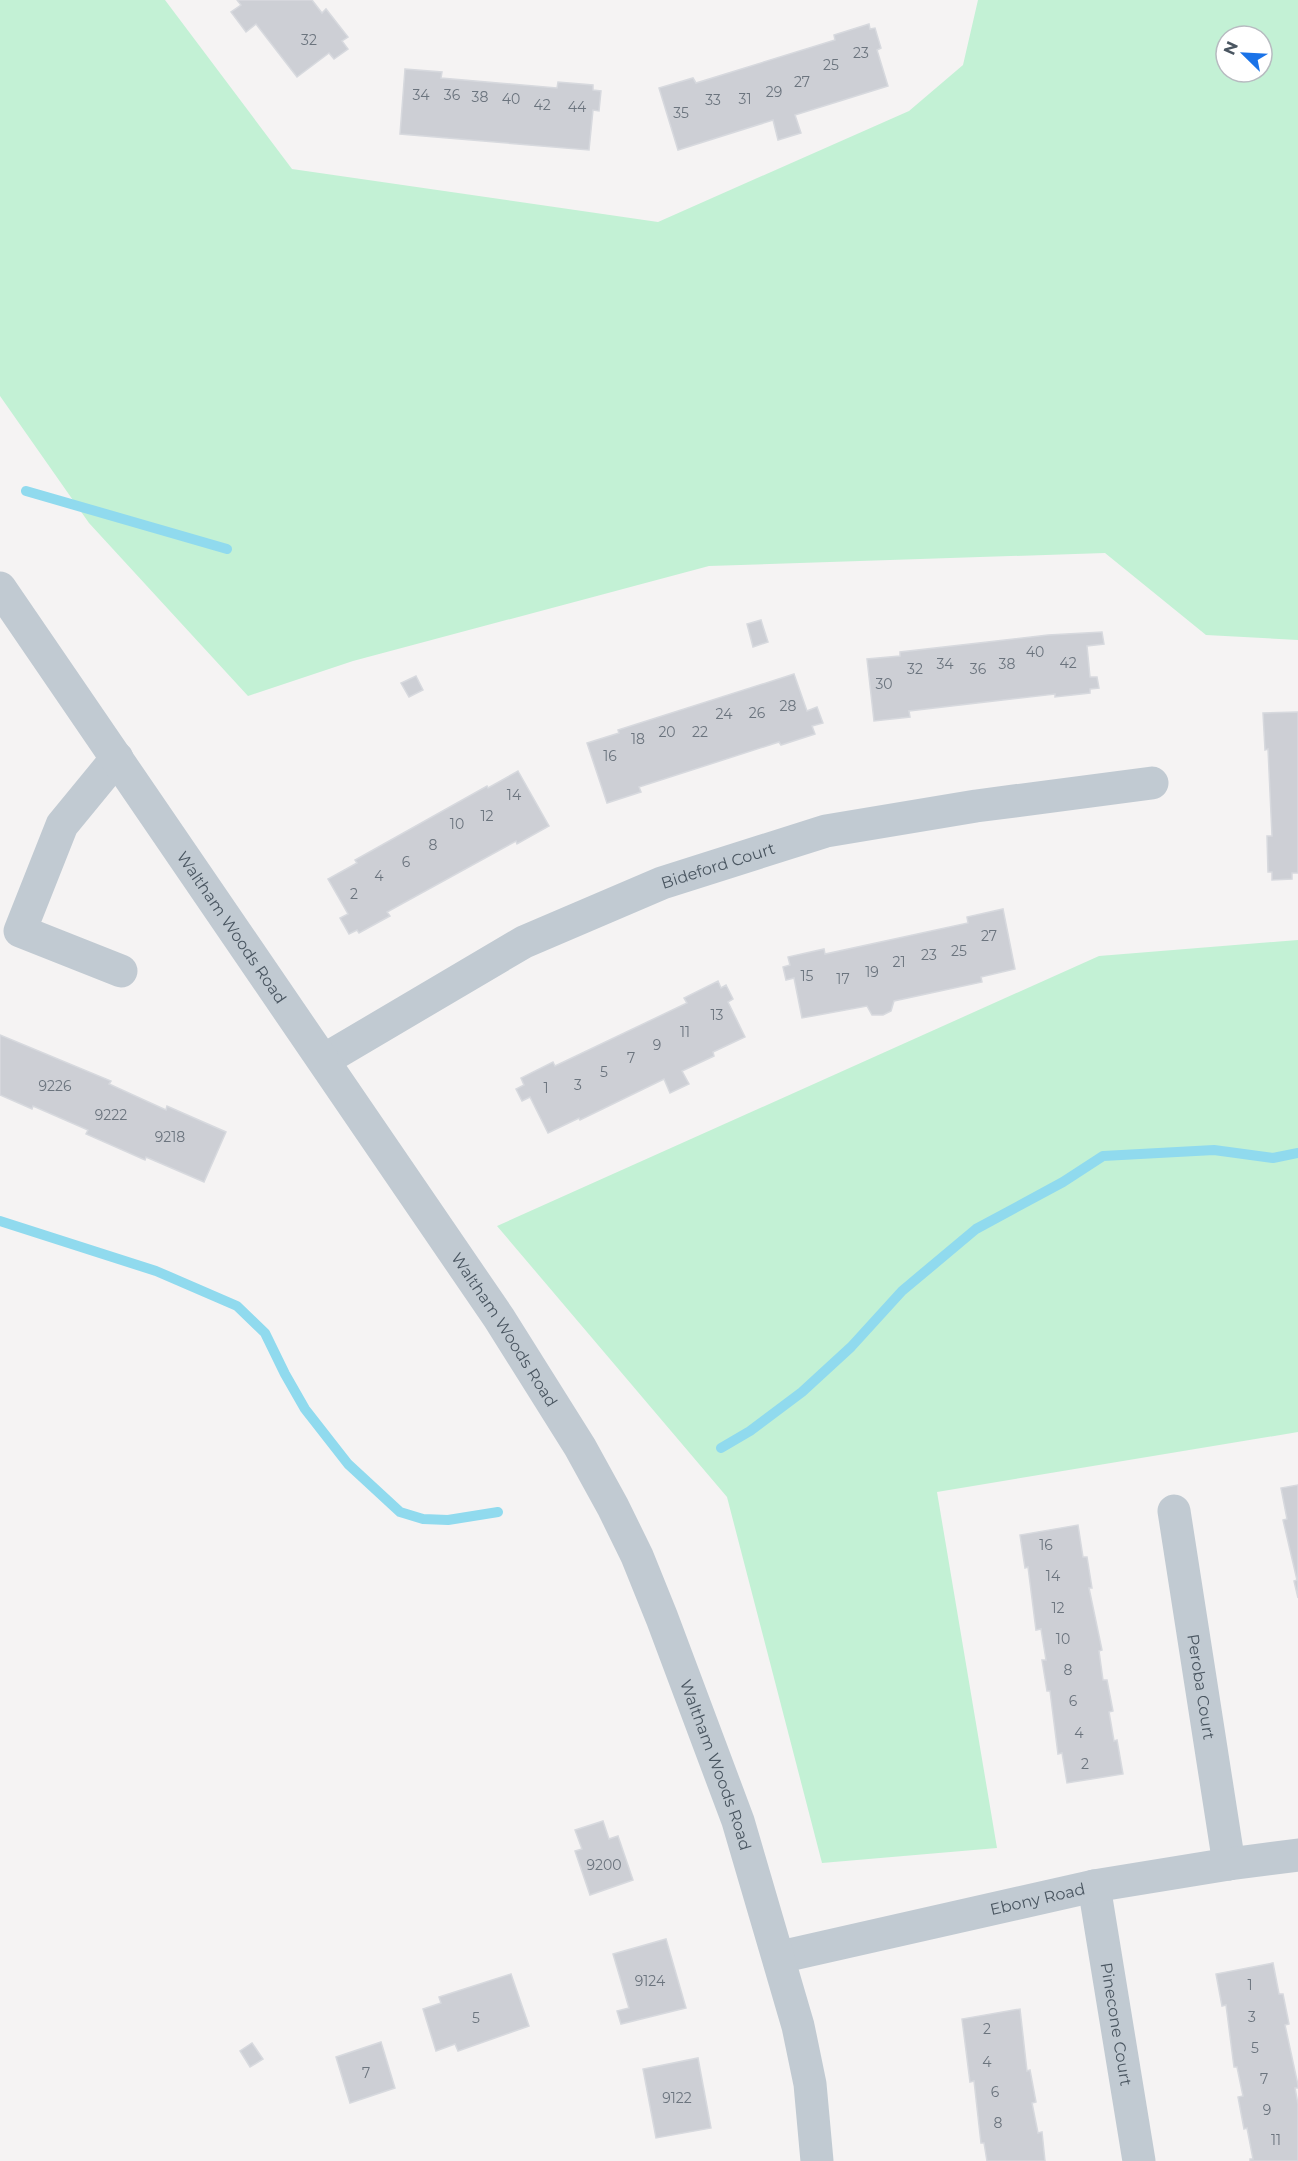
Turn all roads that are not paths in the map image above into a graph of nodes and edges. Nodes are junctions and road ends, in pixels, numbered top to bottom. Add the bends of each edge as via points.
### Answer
1 (0, 588) edge
2 (117, 758) junction
3 (1152, 783) dead end
4 (121, 971) dead end
5 (324, 1060) junction
6 (1174, 1510) dead end
7 (1298, 1856) edge
8 (1229, 1864) junction
9 (1094, 1886) junction
10 (780, 1957) junction
11 (817, 2161) edge
12 (1139, 2161) edge

1 - 2 street, Waltham Woods Road
2 - 4 street via 62,825 20,931
2 - 5 street, Waltham Woods Road
3 - 5 street, Bideford Court via 826,831 662,883 524,942
5 - 10 street, Waltham Woods Road via 499,1318 580,1447 613,1508 637,1556 711,1747
6 - 8 street, Peroba Court
7 - 8 street, Ebony Road
8 - 9 street, Ebony Road
9 - 10 street, Ebony Road
9 - 12 street, Pinecone Court
10 - 11 street, Waltham Woods Road via 810,2084

